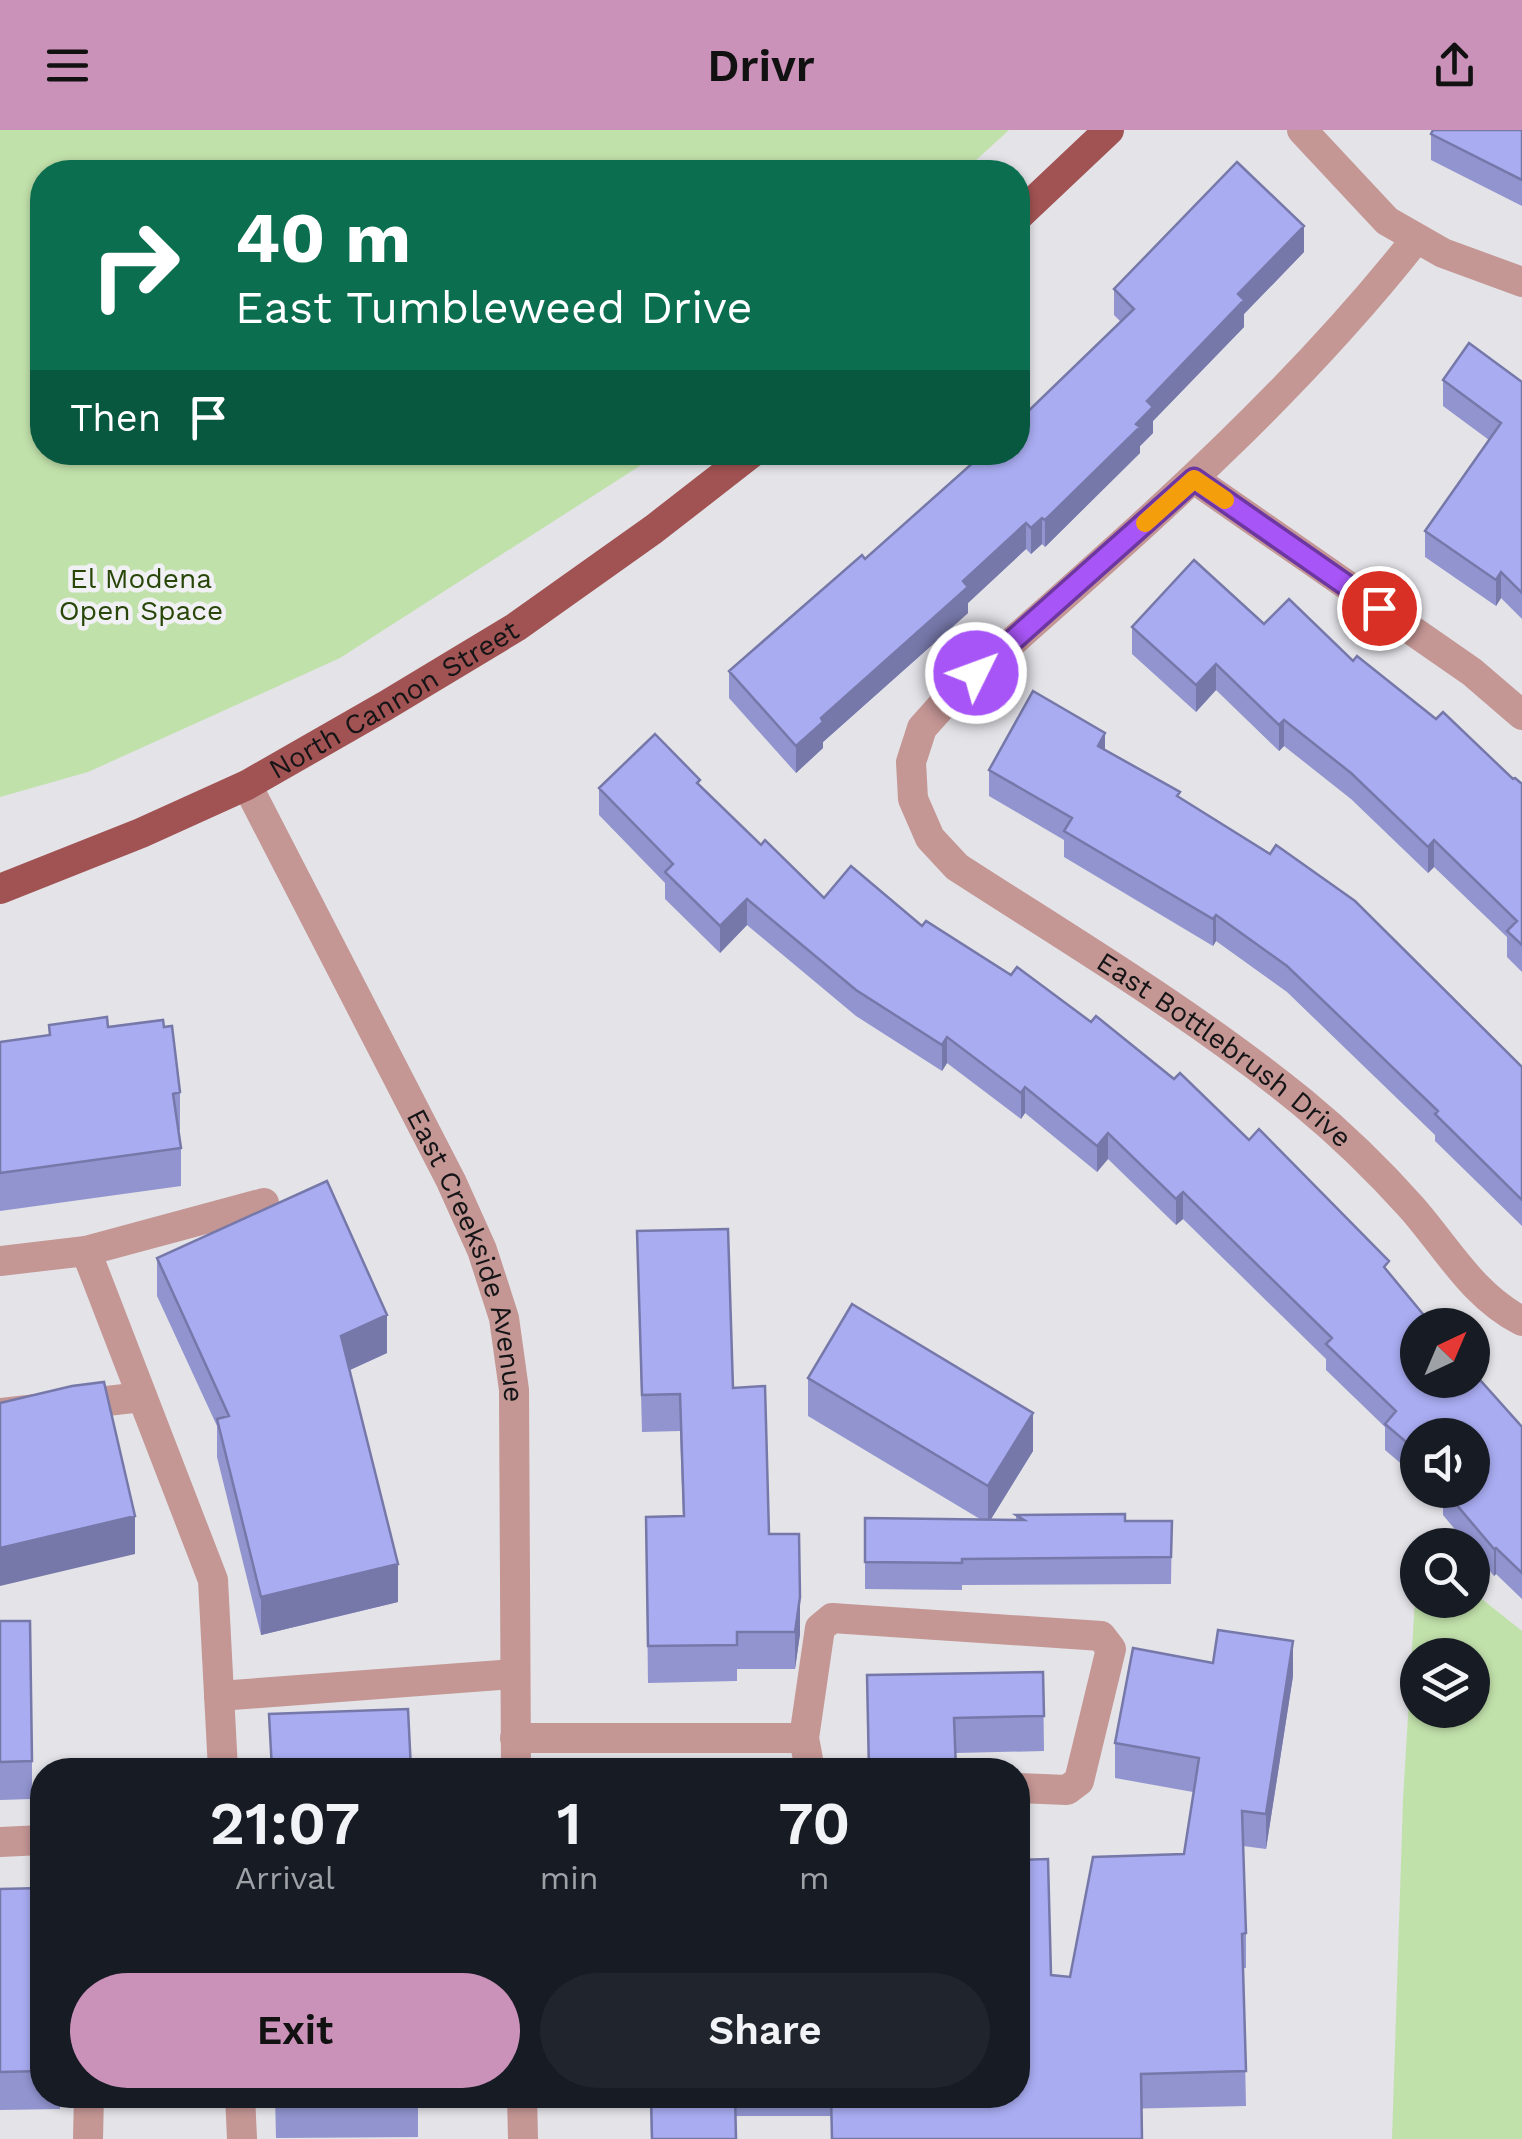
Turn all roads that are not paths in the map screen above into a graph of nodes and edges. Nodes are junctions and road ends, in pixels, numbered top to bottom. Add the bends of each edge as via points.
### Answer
1 (1109, 130) edge
2 (1302, 130) edge
3 (1030, 205) edge
4 (1416, 239) junction
5 (1522, 282) edge
6 (736, 465) edge
7 (1194, 479) junction
8 (1522, 714) edge
9 (247, 785) junction
10 (0, 889) edge
11 (264, 1204) dead end
12 (86, 1251) junction
13 (0, 1261) edge
14 (1522, 1321) edge
15 (142, 1396) junction
16 (0, 1413) edge
17 (514, 1674) junction
18 (219, 1696) junction
19 (516, 1738) junction
20 (804, 1738) junction
21 (222, 1758) edge
22 (516, 1758) edge
23 (808, 1758) edge
24 (1030, 1788) edge
25 (30, 1841) edge
26 (0, 1842) edge
27 (88, 2108) edge
28 (241, 2108) edge
29 (522, 2108) edge
30 (88, 2139) edge
31 (242, 2139) edge
32 (523, 2139) edge

1 - 3 main road
2 - 4 street via 1374,208
4 - 5 street
4 - 7 street via 1313,358
6 - 9 main road, North Cannon Street via 516,627
7 - 8 street via 1472,672
7 - 14 street, East Bottlebrush Drive via 922,728 911,762 913,800 930,838 957,867 1188,1017 1303,1102 1412,1208 1468,1278
9 - 10 main road, North Cannon Street
9 - 17 street, East Creekside Avenue via 451,1180 504,1318 514,1390
11 - 12 street
12 - 13 street
12 - 15 street
15 - 16 street
15 - 18 street via 213,1580
17 - 18 street
17 - 19 street, East Creekside Avenue
18 - 21 street
19 - 20 street
19 - 22 street, East Creekside Avenue
20 - 23 street
20 - 24 street via 820,1628 832,1618 1101,1636 1111,1649 1079,1781 1068,1790
25 - 26 street
27 - 30 street
28 - 31 street
29 - 32 street

